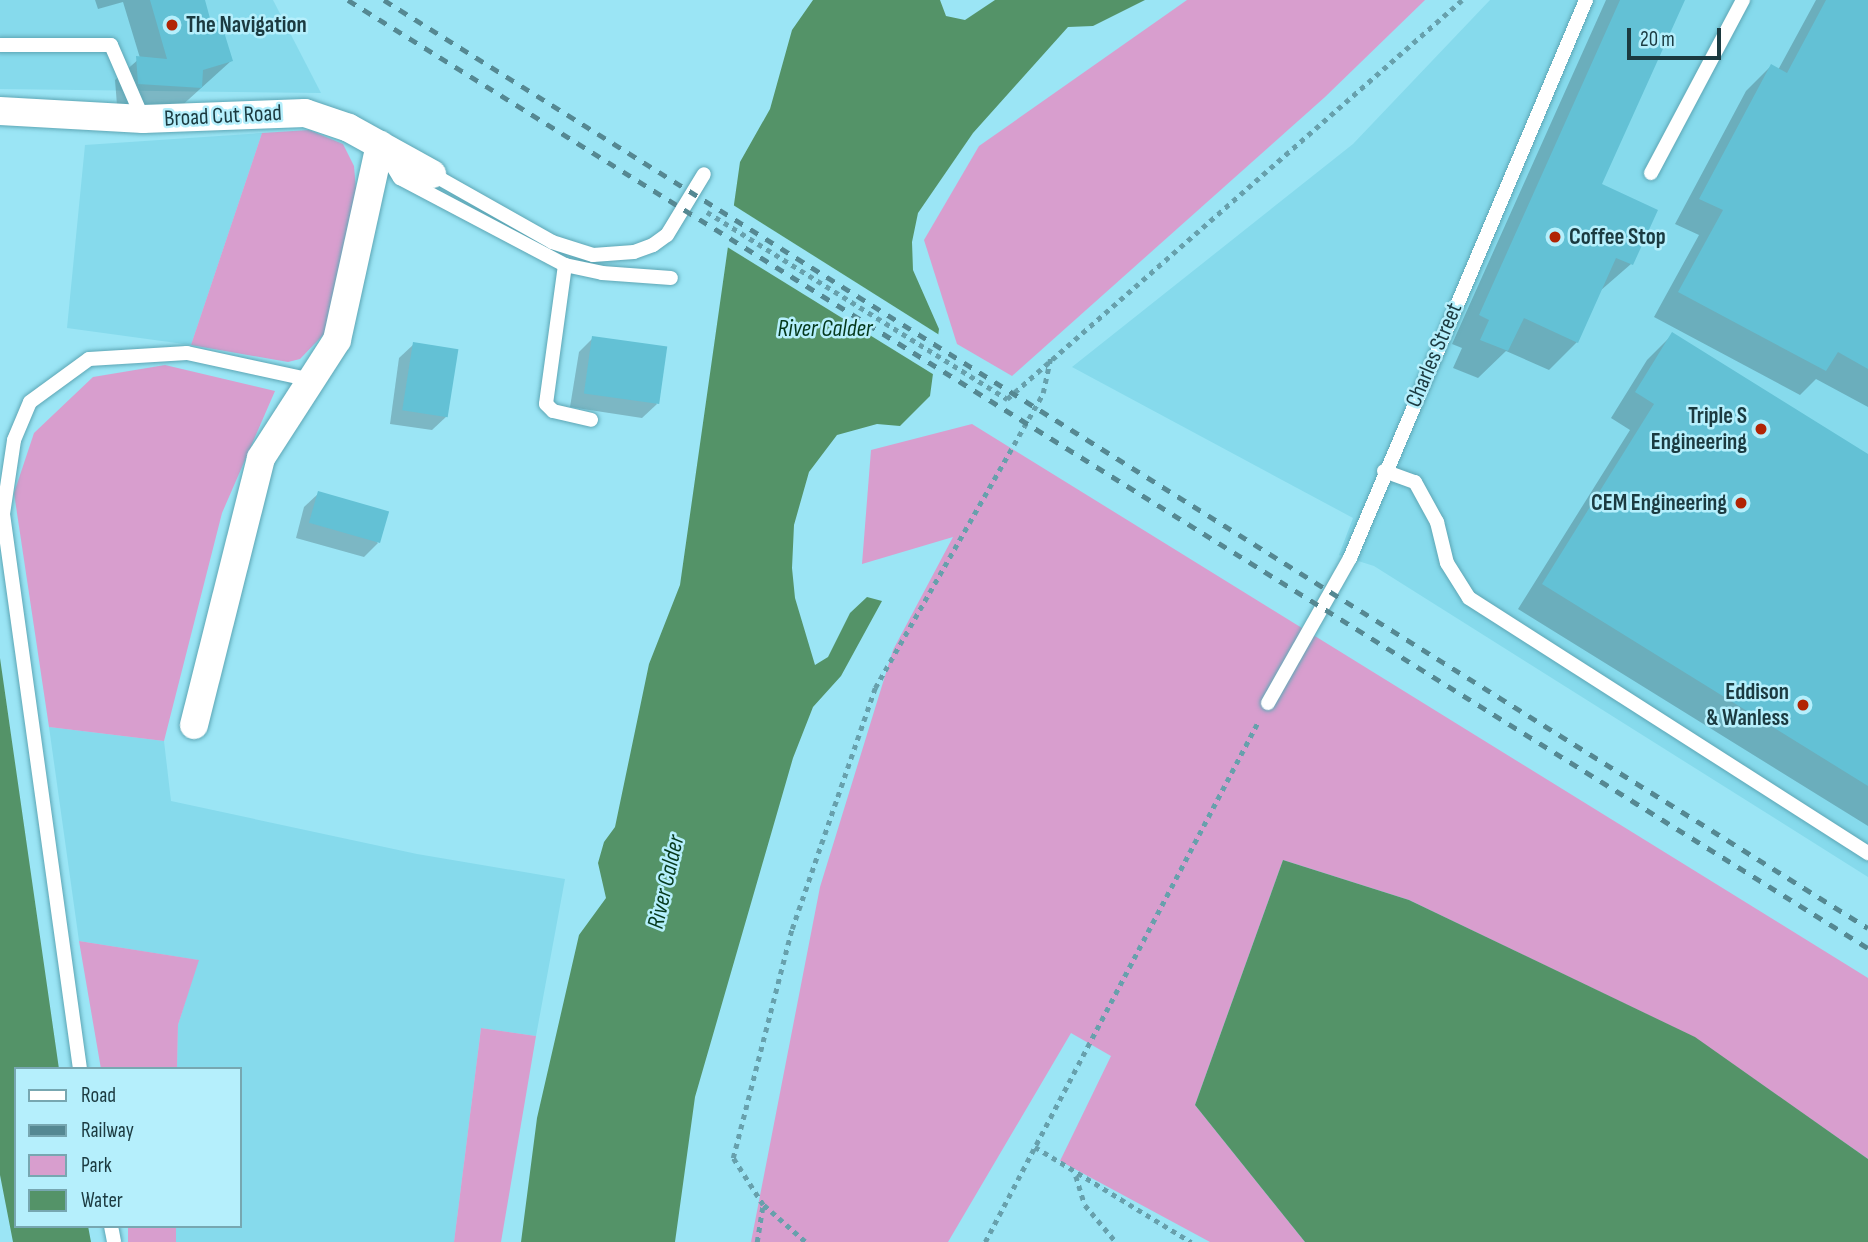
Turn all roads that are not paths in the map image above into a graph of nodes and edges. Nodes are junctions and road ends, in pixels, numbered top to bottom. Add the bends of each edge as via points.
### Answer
1 (1586, 0) edge
2 (1743, 0) edge
3 (0, 45) edge
4 (0, 111) edge
5 (143, 120) junction
6 (380, 145) junction
7 (1651, 173) dead end
8 (432, 174) joint
9 (704, 174) dead end
10 (565, 265) junction
11 (671, 278) dead end
12 (312, 380) junction
13 (591, 420) dead end
14 (1384, 471) junction
15 (1268, 703) road end
16 (194, 725) dead end
17 (1868, 853) edge
18 (80, 1067) edge

1 - 14 lane, Charles Street
2 - 7 lane
3 - 5 lane via 111,45
4 - 5 street, Broad Cut Road
5 - 6 street, Broad Cut Road via 305,113 328,118
6 - 8 street, Broad Cut Road
6 - 10 lane via 400,178
6 - 12 street via 337,340
8 - 9 lane via 552,242 593,255 634,253 653,246 667,235
10 - 11 lane
10 - 13 lane via 545,395 553,411
12 - 16 street via 261,458
12 - 18 lane via 187,353 89,359 30,402 14,440 3,514
14 - 15 lane, Charles Street via 1350,558
14 - 17 lane via 1415,482 1437,522 1447,563 1469,598

